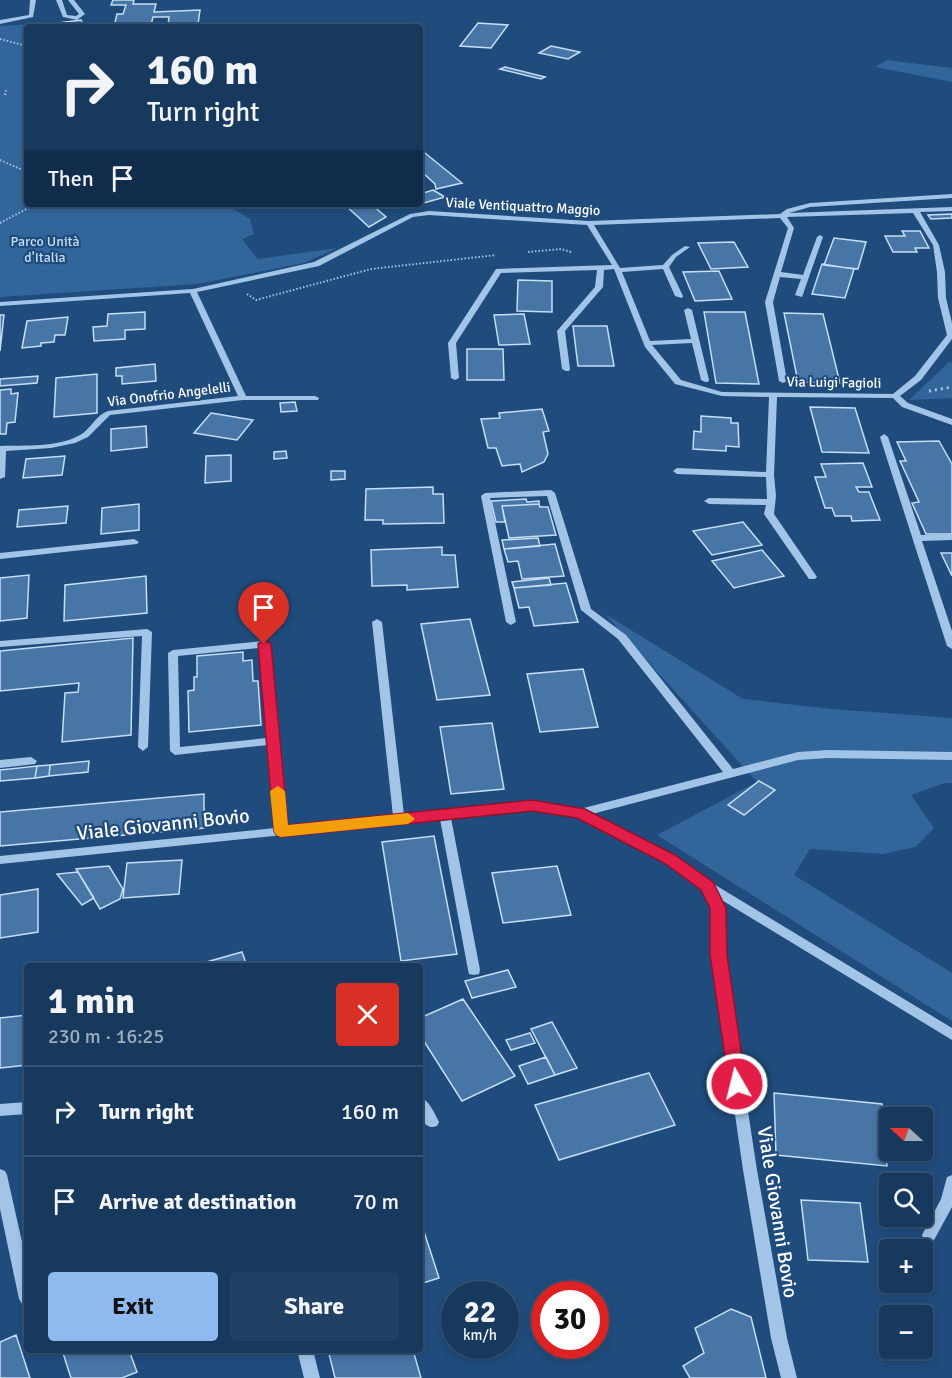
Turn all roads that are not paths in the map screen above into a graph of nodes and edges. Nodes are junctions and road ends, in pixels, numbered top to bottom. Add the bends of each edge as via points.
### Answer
1 (33, 0) edge
2 (59, 0) edge
3 (71, 0) edge
4 (0, 22) edge
5 (952, 196) edge
6 (952, 209) edge
7 (915, 210) junction
8 (782, 215) junction
9 (589, 223) junction
10 (820, 237) dead end
11 (687, 247) dead end
12 (665, 267) junction
13 (601, 268) junction
14 (617, 268) junction
15 (777, 274) junction
16 (805, 277) junction
17 (193, 291) junction
18 (799, 295) dead end
19 (679, 297) dead end
20 (0, 304) edge
21 (688, 310) dead end
22 (696, 342) junction
23 (647, 343) junction
24 (566, 369) dead end
25 (456, 378) dead end
26 (705, 380) dead end
27 (783, 381) dead end
28 (772, 394) junction
29 (895, 396) junction
30 (243, 398) junction
31 (315, 398) dead end
32 (952, 422) edge
33 (884, 437) dead end
34 (1, 449) edge
35 (678, 471) dead end
36 (770, 475) junction
37 (1, 477) edge
38 (709, 501) dead end
39 (770, 502) junction
40 (952, 537) edge
41 (917, 538) junction
42 (134, 542) dead end
43 (0, 556) edge
44 (812, 577) dead end
45 (377, 622) dead end
46 (511, 622) dead end
47 (0, 644) edge
48 (952, 646) edge
49 (273, 741) junction
50 (143, 747) dead end
51 (952, 756) edge
52 (31, 761) dead end
53 (0, 764) edge
54 (731, 774) junction
55 (580, 813) junction
56 (445, 815) junction
57 (399, 819) junction
58 (281, 831) junction
59 (0, 860) edge
60 (707, 886) junction
61 (474, 970) dead end
62 (951, 1038) edge
63 (24, 1108) edge
64 (423, 1108) edge
65 (0, 1110) edge
66 (432, 1122) dead end
67 (0, 1175) edge
68 (952, 1181) edge
69 (929, 1235) dead end
70 (24, 1285) edge
71 (306, 1353) edge
72 (312, 1378) edge
73 (789, 1378) edge

1 - 4 street via 31,16
2 - 3 street via 65,16 77,18 82,14
5 - 8 street via 810,205
6 - 7 street, Viale Ventiquattro Maggio
7 - 8 street, Viale Ventiquattro Maggio
7 - 29 street via 936,245 951,335 918,378
8 - 9 street, Viale Ventiquattro Maggio
8 - 15 street via 791,228
9 - 14 street, Via Luigi Fagioli
9 - 17 street, Viale Ventiquattro Maggio via 412,215 316,264
10 - 16 street
11 - 12 street
12 - 14 street
12 - 19 street
13 - 14 street
13 - 24 street via 599,287 561,331
13 - 25 street via 499,271 452,343
14 - 23 street, Via Luigi Fagioli
15 - 16 street
15 - 27 street via 769,303
16 - 18 street
17 - 20 street, Viale Ventiquattro Maggio
17 - 30 street
21 - 22 street
22 - 23 street
22 - 26 street
23 - 28 street, Via Luigi Fagioli via 678,382 722,394
28 - 29 street, Via Luigi Fagioli
28 - 36 street, Via Luigi Fagioli
29 - 32 street via 905,405
30 - 31 street, Via Onofrio Angelelli
30 - 34 street, Via Onofrio Angelelli via 108,413 81,438
33 - 41 street
34 - 37 street
35 - 36 street
36 - 39 street, Via Luigi Fagioli
38 - 39 street
39 - 44 street, Via Luigi Fagioli via 769,514
40 - 41 street
41 - 48 street
42 - 43 street
45 - 57 street
46 - 54 street via 484,496 551,493 586,610 622,637
47 - 50 street via 147,632
49 - 49 street via 264,644 173,653 175,751
49 - 58 street
51 - 54 street via 798,756
52 - 53 street
54 - 55 street
55 - 56 street, Viale Giovanni Bovio via 532,806
55 - 60 street, Viale Giovanni Bovio via 669,859
56 - 57 street, Viale Giovanni Bovio
56 - 61 street
57 - 58 street, Viale Giovanni Bovio
58 - 59 street, Viale Giovanni Bovio
60 - 62 street
60 - 73 street, Viale Giovanni Bovio via 718,908 718,955 750,1170
63 - 65 street
64 - 66 street
67 - 70 street
68 - 69 street via 948,1200
71 - 72 street

